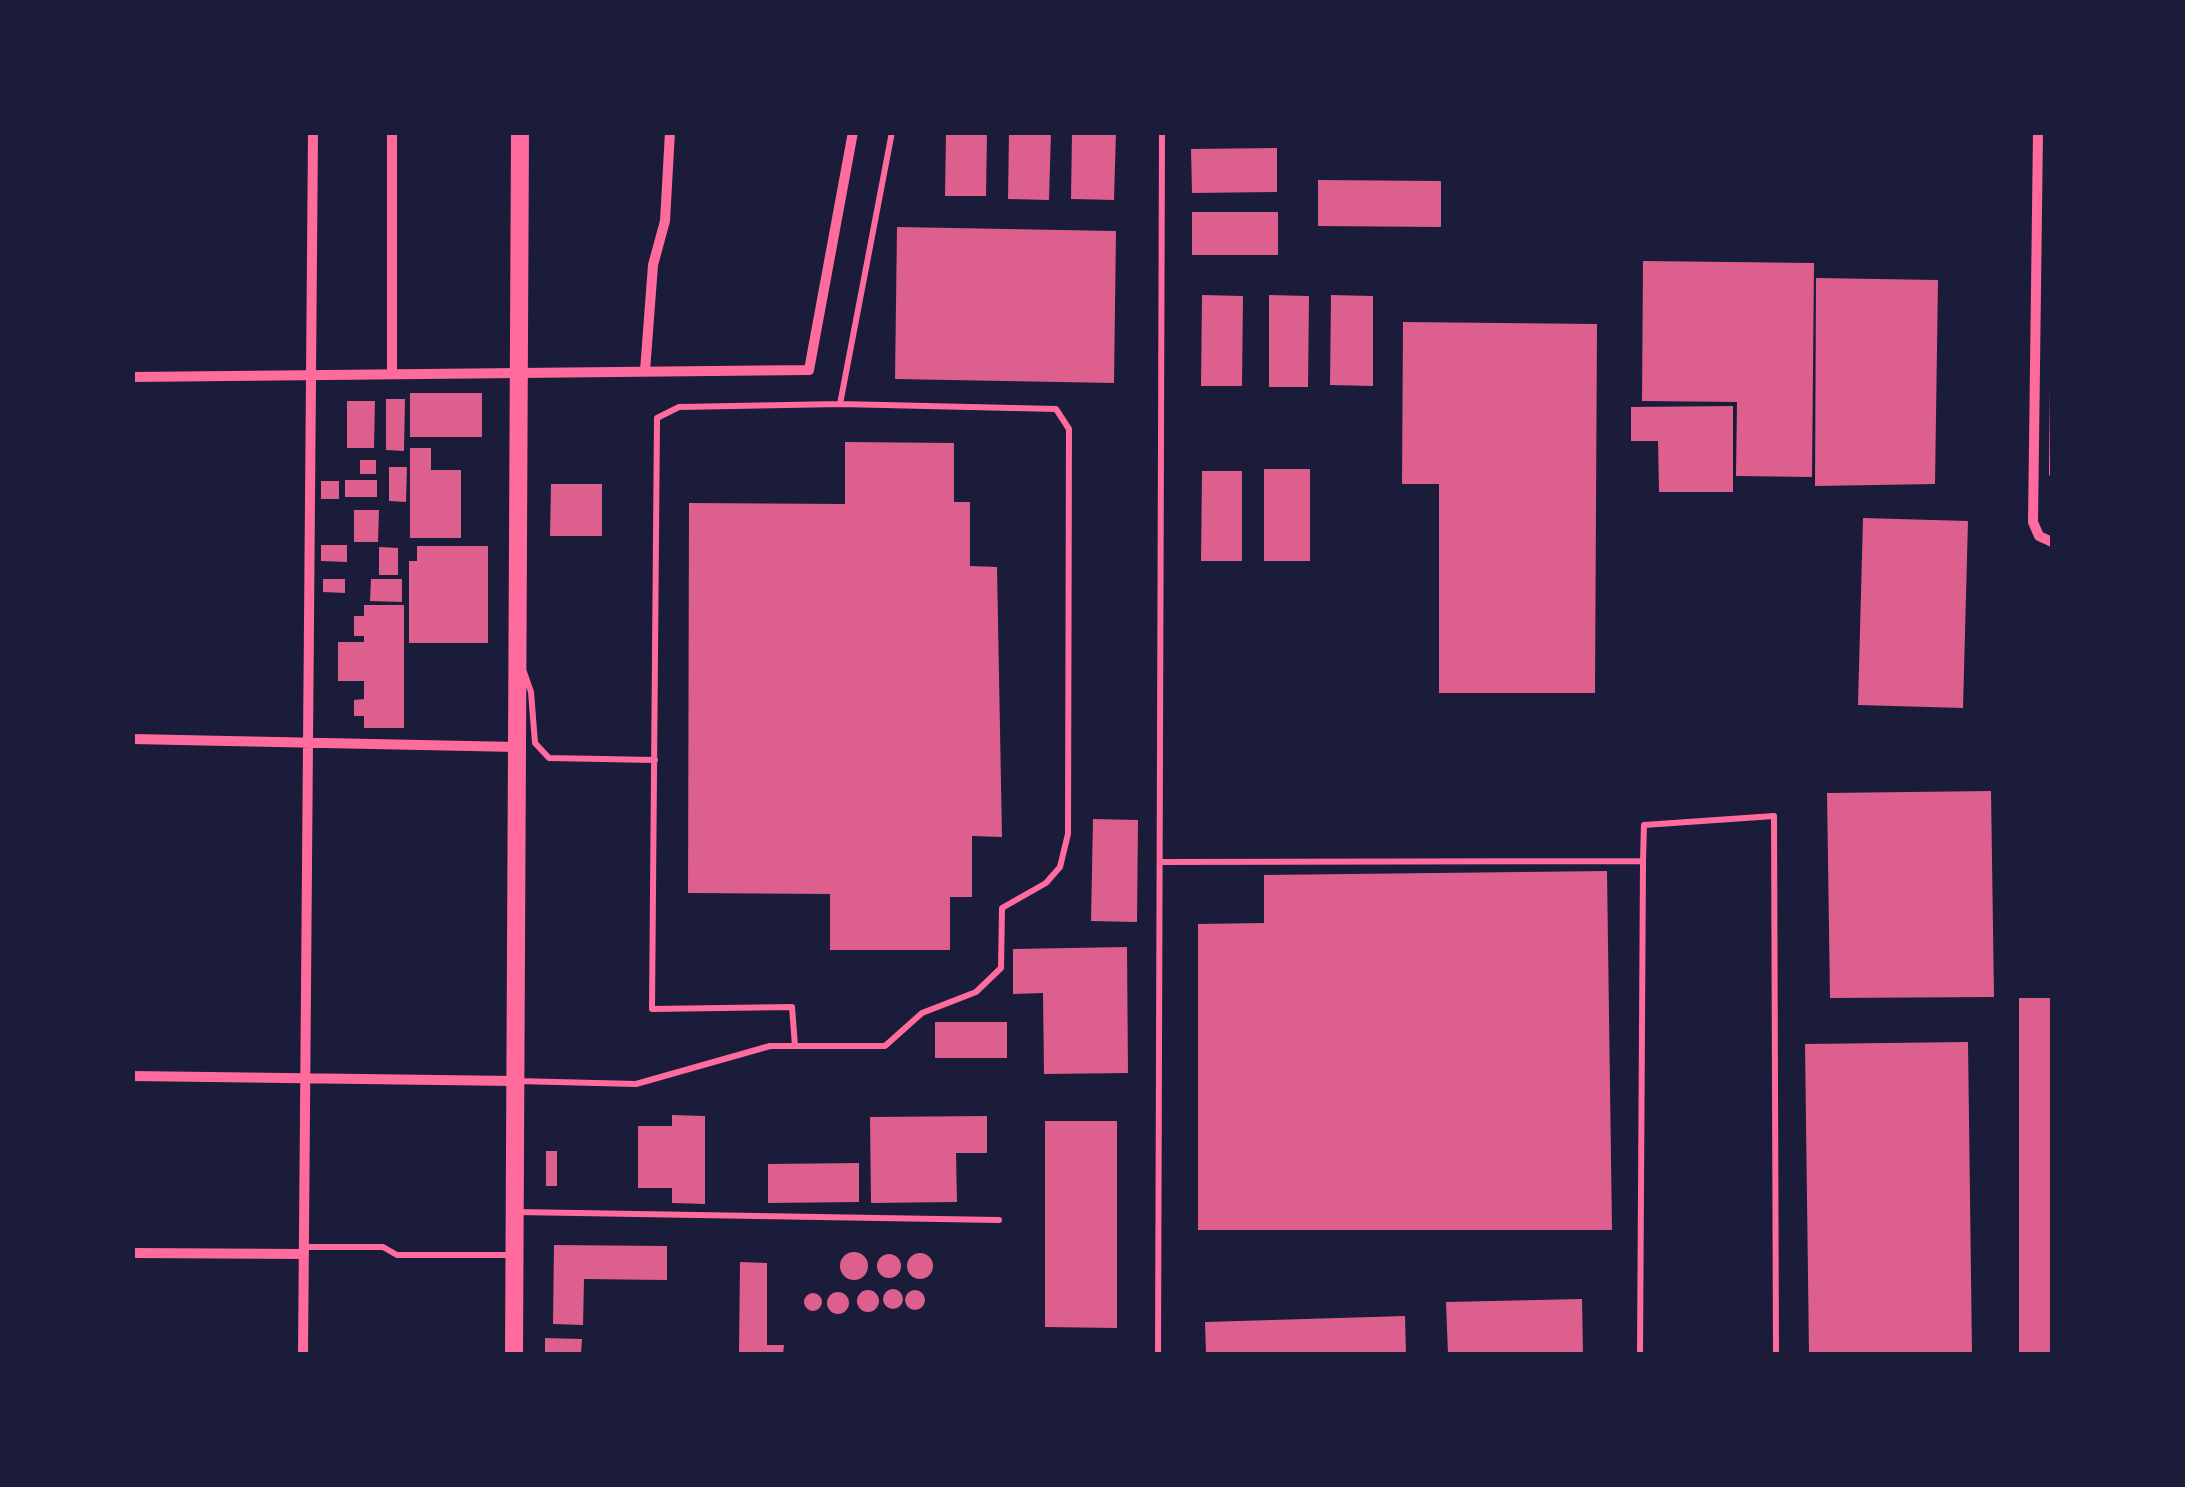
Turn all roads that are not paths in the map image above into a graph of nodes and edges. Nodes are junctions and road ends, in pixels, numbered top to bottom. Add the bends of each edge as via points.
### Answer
1 (313, 132) edge
2 (392, 132) edge
3 (520, 132) edge
4 (670, 132) edge
5 (853, 132) edge
6 (892, 132) edge
7 (1162, 132) edge
8 (2038, 132) edge
9 (645, 371) junction
10 (392, 374) junction
11 (519, 374) junction
12 (310, 375) junction
13 (132, 378) edge
14 (840, 404) junction
15 (2052, 542) edge
16 (517, 652) junction
17 (132, 740) edge
18 (307, 743) junction
19 (517, 747) junction
20 (655, 760) junction
21 (1643, 861) junction
22 (1160, 862) junction
23 (795, 1046) junction
24 (132, 1076) edge
25 (304, 1078) junction
26 (515, 1081) junction
27 (514, 1212) junction
28 (998, 1220) dead end
29 (304, 1250) junction
30 (132, 1253) edge
31 (514, 1256) junction
32 (303, 1354) edge
33 (514, 1354) edge
34 (1158, 1354) edge
35 (1640, 1354) edge
36 (1776, 1354) edge

1 - 12 street
2 - 10 street
3 - 11 main road
4 - 9 street
5 - 9 street via 809,370
6 - 14 lane
7 - 22 lane
8 - 15 street via 2033,522 2039,536
9 - 11 street
10 - 11 street
10 - 12 street
11 - 16 main road
12 - 13 street
12 - 18 street
14 - 20 lane via 678,407 656,418
14 - 23 lane via 1056,410 1069,429 1068,834 1060,867 1046,883 1002,908 1000,968 976,992 922,1013 884,1046
16 - 19 main road
16 - 20 lane via 532,692 534,743 549,758
17 - 18 street
18 - 19 street
18 - 25 street
19 - 26 main road
20 - 23 lane via 652,1009 792,1006
21 - 22 lane
21 - 35 lane
21 - 36 lane via 1644,824 1774,816
22 - 34 lane
23 - 26 lane via 770,1046 636,1084
24 - 25 street
25 - 26 street
25 - 29 street
26 - 27 main road
27 - 28 lane
27 - 31 main road
29 - 30 street
29 - 31 lane via 383,1247 397,1255
29 - 32 street
31 - 33 main road

